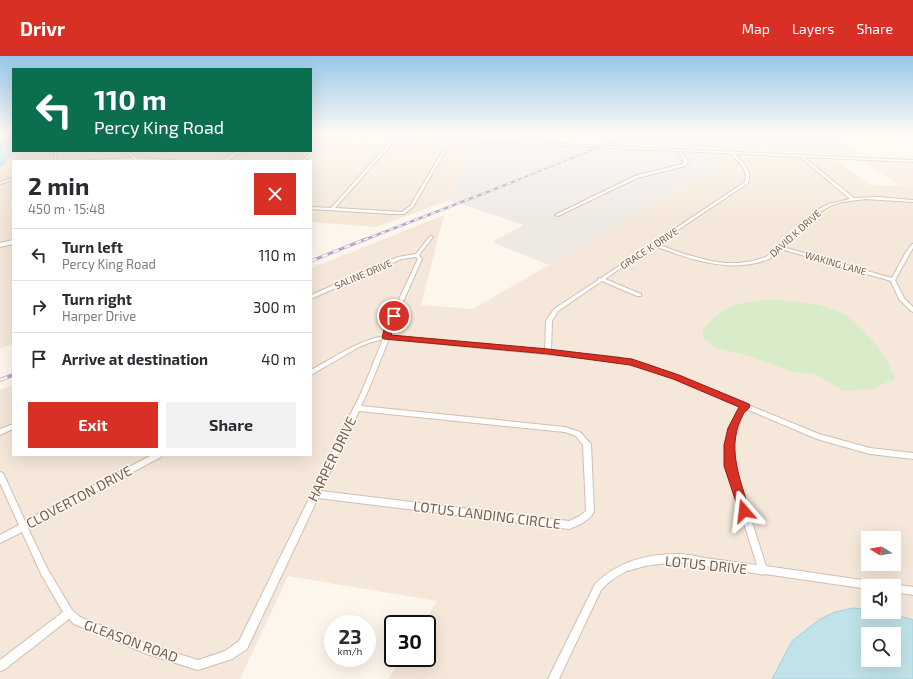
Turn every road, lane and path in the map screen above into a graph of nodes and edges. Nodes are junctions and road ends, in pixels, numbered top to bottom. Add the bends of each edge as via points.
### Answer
1 (373, 163) edge
2 (437, 163) edge
3 (685, 163) edge
4 (740, 163) edge
5 (809, 163) edge
6 (12, 179) edge
7 (1, 183) edge
8 (12, 184) edge
9 (853, 199) junction
10 (913, 201) edge
11 (312, 208) edge
12 (332, 209) junction
13 (557, 215) dead end
14 (431, 237) dead end
15 (12, 242) edge
16 (0, 245) edge
17 (654, 245) junction
18 (913, 245) edge
19 (780, 247) junction
20 (417, 254) junction
21 (600, 279) junction
22 (893, 280) junction
23 (639, 295) dead end
24 (312, 297) edge
25 (913, 310) edge
26 (387, 338) junction
27 (548, 352) junction
28 (312, 372) edge
29 (745, 406) junction
30 (356, 408) junction
31 (12, 426) edge
32 (0, 432) edge
33 (156, 456) edge
34 (913, 456) edge
35 (0, 475) edge
36 (315, 494) junction
37 (23, 527) junction
38 (0, 539) edge
39 (763, 571) junction
40 (861, 584) edge
41 (901, 589) edge
42 (913, 591) edge
43 (69, 613) junction
44 (228, 655) joint
45 (0, 666) edge
46 (553, 679) edge

1 - 12 street
2 - 12 street via 407,211 393,213
3 - 13 street via 636,177
4 - 17 street, GRACE K DRIVE via 749,174 747,182
5 - 9 street
6 - 7 street
7 - 8 street
9 - 10 street, DAVID K DRIVE
9 - 19 street, DAVID K DRIVE via 838,201 820,210
11 - 12 street
14 - 20 street
15 - 16 street
17 - 19 street, DAVID K DRIVE via 700,260 729,264 758,262 768,258
17 - 21 street, GRACE K DRIVE
18 - 22 street
19 - 22 street, WAKING LANE
20 - 24 street, SALINE DRIVE via 400,258
20 - 26 street, HARPER DRIVE via 420,259 389,328
21 - 23 street
21 - 27 street, GRACE K DRIVE via 552,314
22 - 25 street via 902,298
26 - 27 street
26 - 28 street via 363,344
26 - 30 street, HARPER DRIVE
27 - 29 street via 632,362
29 - 34 street via 817,436 870,451
29 - 39 street via 740,412 729,445 730,466
30 - 36 street, HARPER DRIVE
30 - 36 street, LOTUS LANDING CIRCLE via 565,430 578,434 587,444 590,512 581,520 569,525
31 - 32 street
33 - 37 street, CLOVERTON DRIVE
35 - 37 street, GLEASON ROAD
36 - 44 street, HARPER DRIVE via 242,645
37 - 38 street, CLOVERTON DRIVE
37 - 43 street, GLEASON ROAD via 44,571
39 - 40 street, LOTUS DRIVE
39 - 46 street, LOTUS DRIVE via 678,558 651,560 620,570 606,578 598,587
41 - 42 street
43 - 44 street, GLEASON ROAD via 77,621 198,665
43 - 45 street

